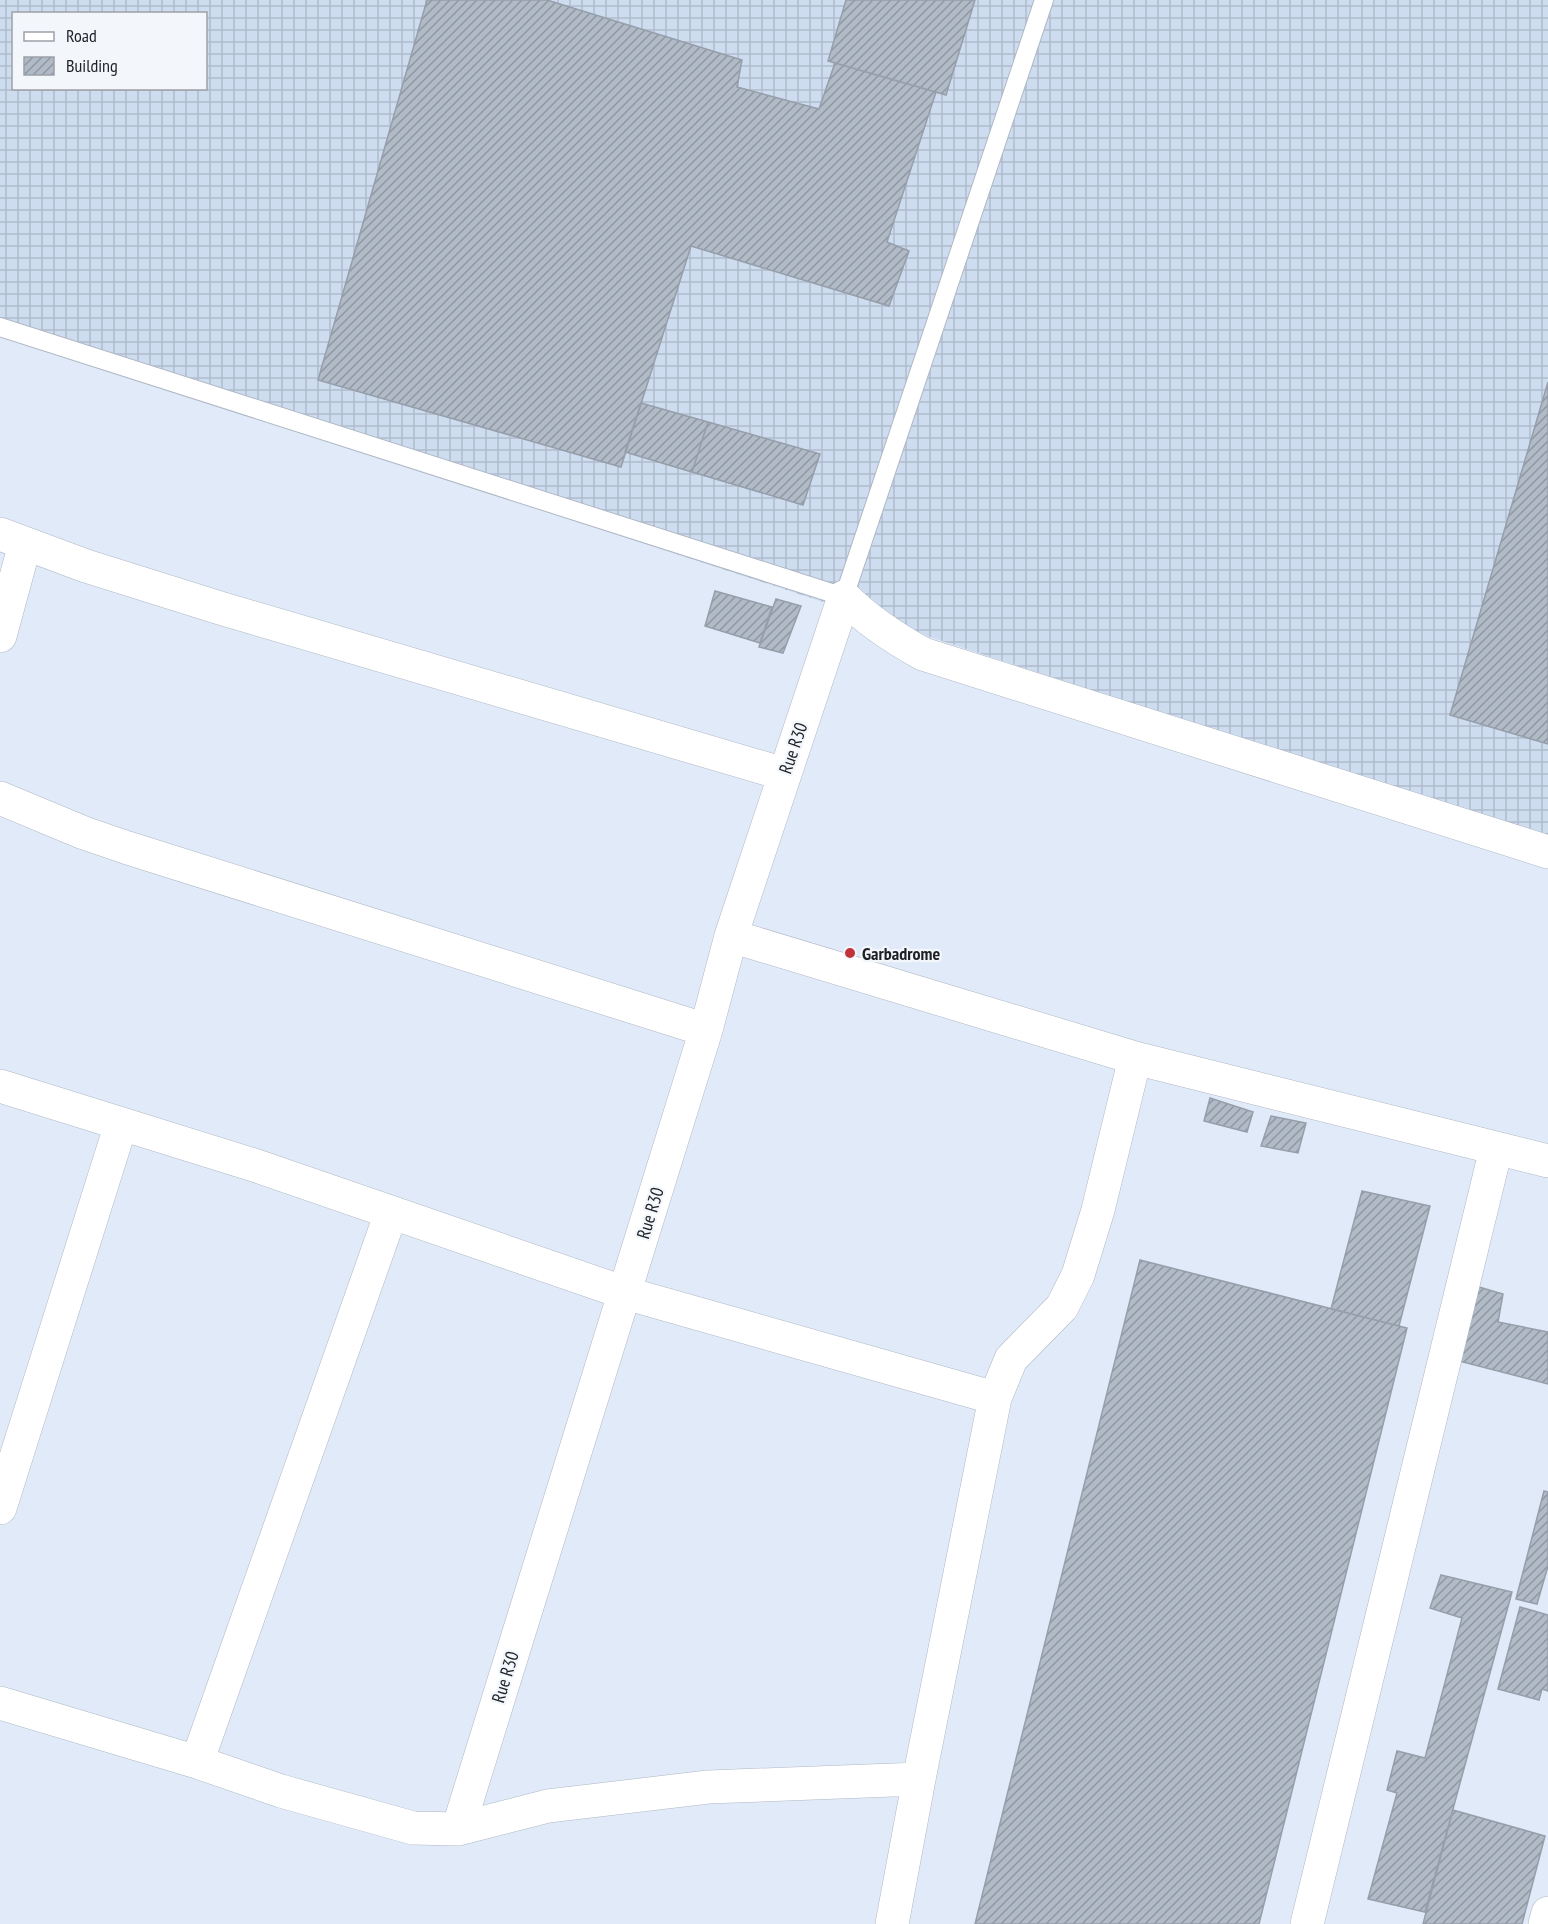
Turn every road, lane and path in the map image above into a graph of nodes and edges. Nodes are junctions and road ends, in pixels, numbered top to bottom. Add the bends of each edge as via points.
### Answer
1 (1044, 0) edge
2 (0, 327) edge
3 (13, 539) edge
4 (844, 597) junction
5 (0, 636) edge
6 (784, 774) junction
7 (0, 798) edge
8 (1548, 852) edge
9 (731, 936) junction
10 (706, 1030) junction
11 (1135, 1058) junction
12 (0, 1086) edge
13 (121, 1124) junction
14 (1496, 1149) junction
15 (1548, 1161) edge
16 (391, 1213) junction
17 (625, 1293) junction
18 (995, 1398) junction
19 (0, 1508) edge
20 (0, 1703) edge
21 (197, 1762) junction
22 (919, 1779) junction
23 (458, 1829) junction
24 (1548, 1913) edge
25 (892, 1924) edge
26 (1308, 1924) edge
27 (1545, 1924) edge

1 - 4 lane
2 - 4 lane
3 - 5 street
3 - 6 street via 220,608
4 - 6 street, Rue R30
4 - 8 street via 887,634 923,654
6 - 9 street, Rue R30
7 - 10 street via 128,848
9 - 10 street, Rue R30
9 - 11 street
10 - 17 street, Rue R30
11 - 14 street
11 - 18 street via 1078,1275 1062,1307 1011,1359
12 - 13 street
13 - 16 street
13 - 19 street
14 - 15 street
14 - 26 street
16 - 17 street
16 - 21 street
17 - 18 street
17 - 23 street, Rue R30
18 - 22 street
20 - 21 street
21 - 23 street via 281,1791 413,1828
22 - 23 street via 708,1787 548,1806
22 - 25 street
24 - 27 street

